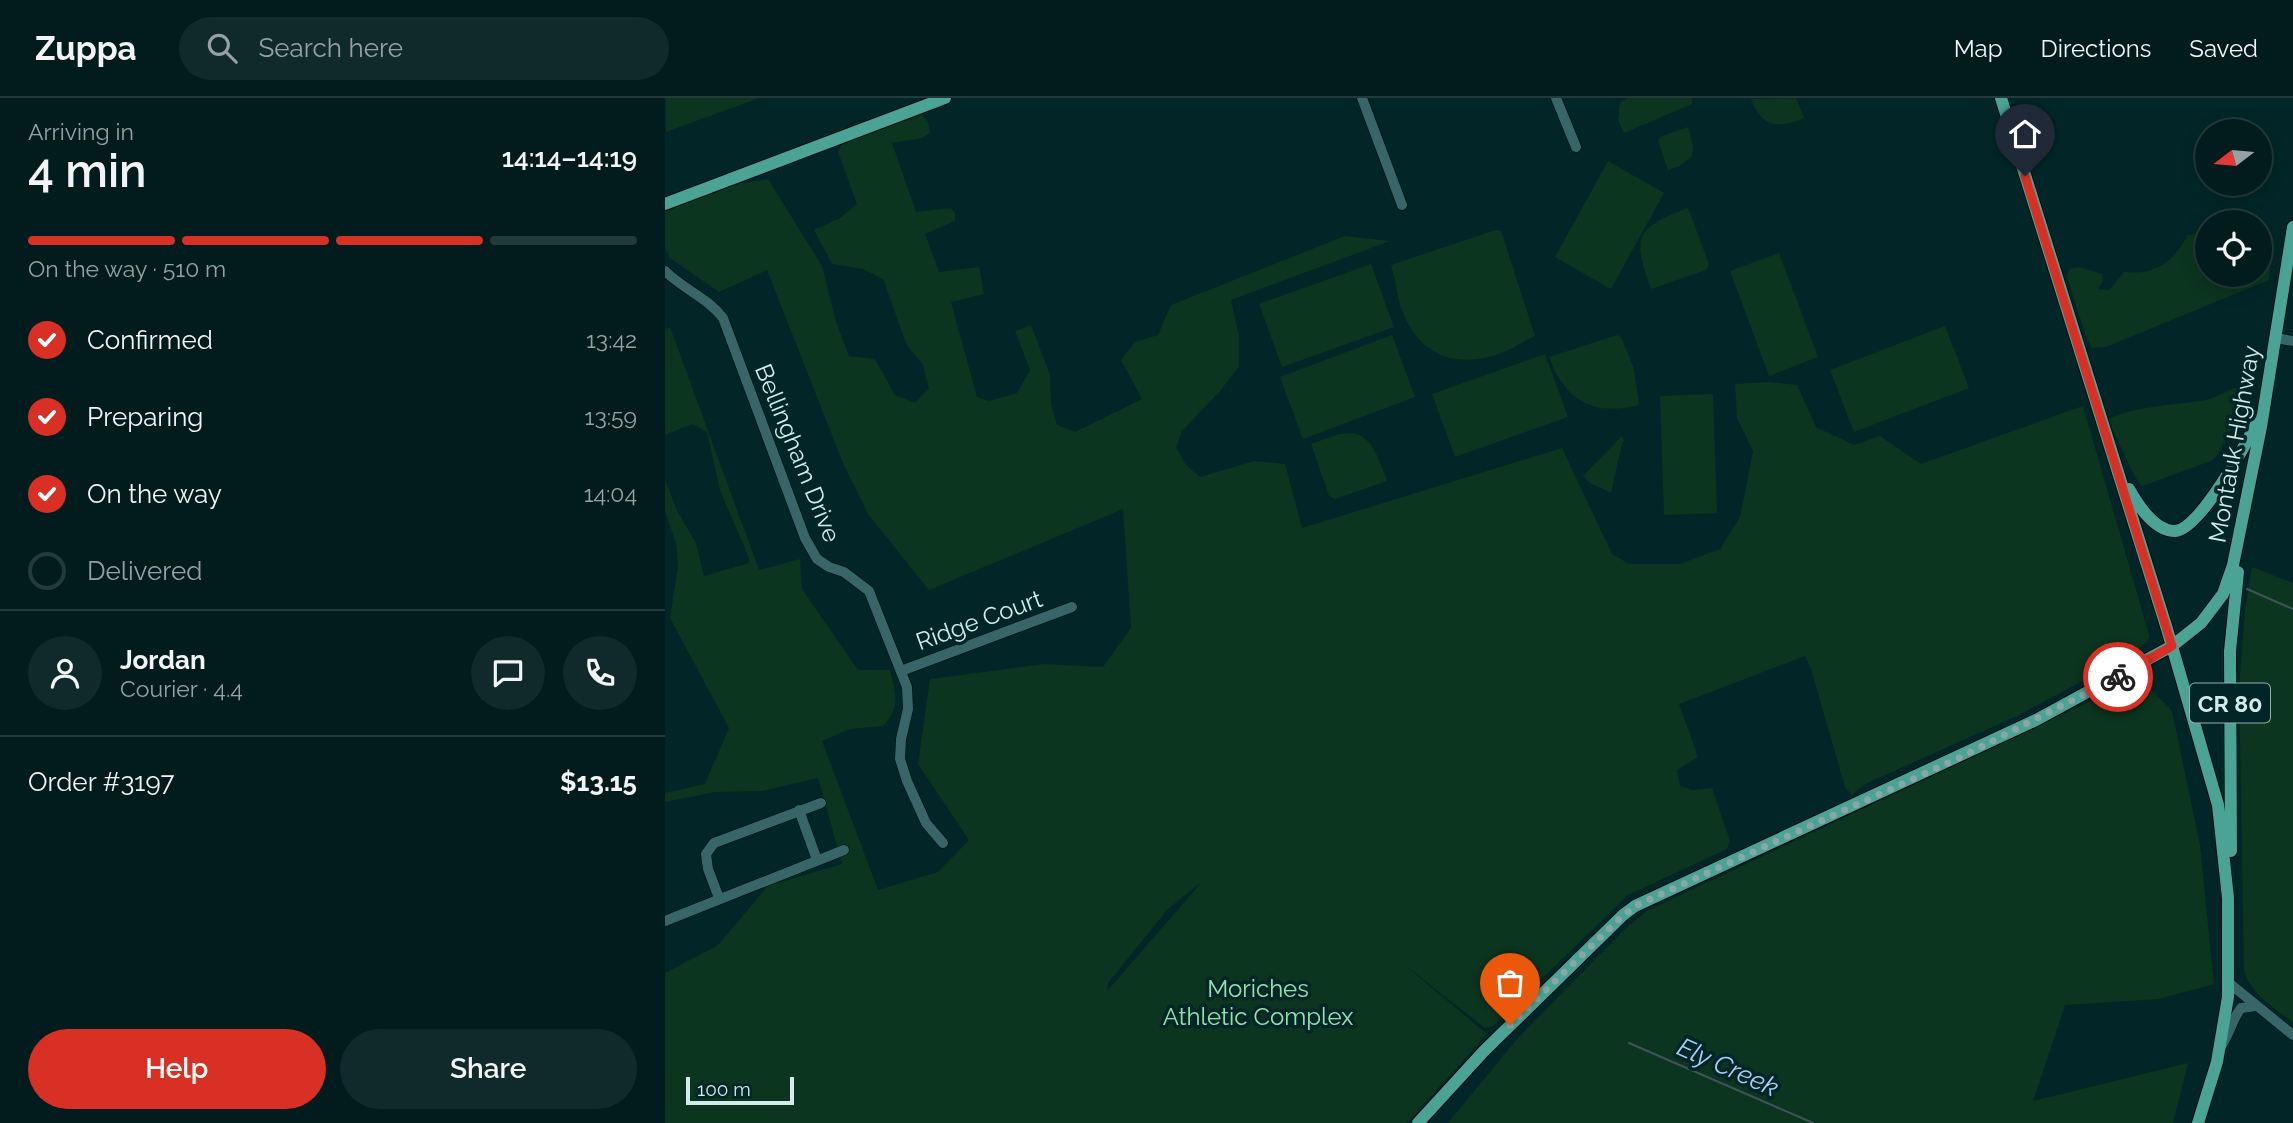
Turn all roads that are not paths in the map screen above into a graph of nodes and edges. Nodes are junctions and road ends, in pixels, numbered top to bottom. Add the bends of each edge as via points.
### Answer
1 (945, 98) edge
2 (1362, 98) edge
3 (1556, 98) edge
4 (2001, 98) edge
5 (1576, 147) dead end
6 (665, 204) edge
7 (1402, 205) dead end
8 (2293, 227) edge
9 (665, 271) edge
10 (2275, 338) junction
11 (2293, 341) edge
12 (2263, 411) junction
13 (2117, 470) junction
14 (2244, 510) junction
15 (1072, 607) dead end
16 (2172, 646) junction
17 (901, 671) junction
18 (821, 803) dead end
19 (799, 810) junction
20 (943, 843) dead end
21 (844, 850) dead end
22 (817, 860) junction
23 (719, 898) junction
24 (2228, 898) junction
25 (665, 921) edge
26 (2229, 983) junction
27 (2256, 1006) junction
28 (2293, 1035) edge
29 (2220, 1049) junction
30 (1443, 1094) junction
31 (1418, 1123) edge
32 (1429, 1123) edge
33 (2198, 1123) edge

1 - 6 main road
2 - 7 street
3 - 5 street
4 - 13 main road
8 - 10 main road, Montauk Highway / CR 80
9 - 17 street, Bellingham Drive via 715,307 723,318 805,538 817,559 869,592
10 - 11 street
10 - 12 main road, Montauk Highway / CR 80
12 - 13 main road via 2225,480 2181,530 2165,528 2149,516
12 - 14 main road, Montauk Highway / CR 80
13 - 16 main road
14 - 16 main road, Montauk Highway / CR 80 via 2223,594 2201,623
14 - 24 main road, CR 80 via 2230,641
15 - 17 street, Ridge Court
16 - 24 main road, CR 80 via 2216,795
16 - 30 main road, Montauk Highway via 1974,750 1635,906
17 - 20 street, Bellingham Drive via 908,709 900,760 926,823
18 - 19 street
19 - 22 street
19 - 23 street via 714,843 706,855
21 - 22 street
22 - 23 street
23 - 25 street
24 - 26 main road, CR 80
26 - 27 street
26 - 29 main road, CR 80
27 - 28 street
27 - 29 street via 2241,1008
29 - 33 main road, CR 80
30 - 31 main road
30 - 32 main road

